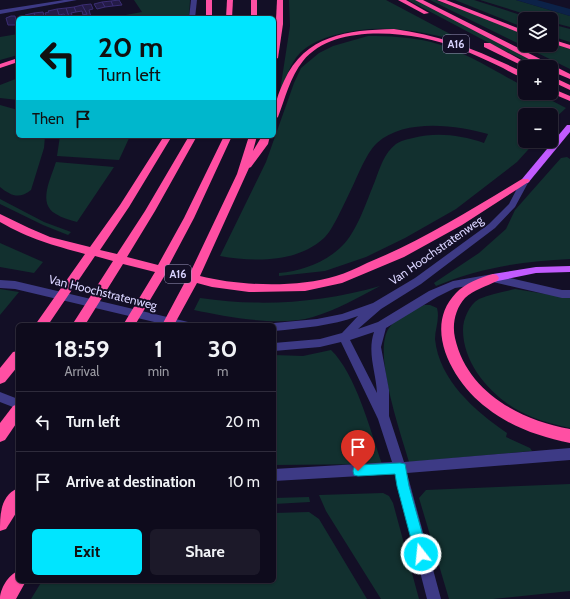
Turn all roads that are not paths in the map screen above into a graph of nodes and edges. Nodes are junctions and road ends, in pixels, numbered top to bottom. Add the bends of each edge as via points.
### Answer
1 (74, 0) edge
2 (194, 0) edge
3 (209, 0) edge
4 (230, 0) edge
5 (254, 0) edge
6 (280, 0) edge
7 (401, 0) edge
8 (418, 0) edge
9 (440, 0) edge
10 (0, 12) edge
11 (192, 16) edge
12 (209, 16) edge
13 (229, 16) edge
14 (254, 16) edge
15 (436, 19) dead end
16 (518, 30) edge
17 (477, 40) dead end
18 (558, 43) edge
19 (276, 47) edge
20 (570, 47) edge
21 (536, 60) edge
22 (16, 61) edge
23 (518, 61) edge
24 (0, 66) edge
25 (558, 71) edge
26 (518, 72) edge
27 (570, 77) edge
28 (558, 82) edge
29 (570, 88) edge
30 (558, 94) edge
31 (570, 100) edge
32 (276, 112) edge
33 (570, 127) edge
34 (167, 138) edge
35 (192, 138) edge
36 (227, 138) edge
37 (252, 138) edge
38 (265, 138) edge
39 (242, 174) junction
40 (525, 181) junction
41 (0, 217) edge
42 (570, 269) edge
43 (0, 278) edge
44 (493, 278) junction
45 (0, 284) edge
46 (15, 284) junction
47 (570, 294) edge
48 (377, 306) junction
49 (42, 323) edge
50 (79, 323) edge
51 (130, 323) edge
52 (169, 323) edge
53 (176, 323) edge
54 (382, 325) junction
55 (276, 327) edge
56 (344, 338) junction
57 (276, 346) edge
58 (16, 358) edge
59 (0, 378) edge
60 (0, 397) edge
61 (16, 403) edge
62 (16, 413) edge
63 (384, 418) junction
64 (0, 435) edge
65 (570, 436) edge
66 (570, 454) edge
67 (400, 468) junction
68 (276, 475) edge
69 (16, 499) edge
70 (0, 523) edge
71 (16, 583) edge
72 (6, 599) edge
73 (434, 599) edge

1 - 10 street
2 - 11 street
3 - 12 highway
4 - 13 highway
5 - 14 highway
6 - 19 highway via 280,24
7 - 15 highway, A16
8 - 21 highway, A16
9 - 16 highway
17 - 23 highway, A16
18 - 20 highway
22 - 24 highway
25 - 27 highway, A16
26 - 32 highway, A16 via 471,49 433,37 394,31 365,32 337,38 307,52 298,63
28 - 29 highway
30 - 31 highway
33 - 40 main road, Van Hoochstratenweg
34 - 49 highway via 124,207
35 - 50 highway via 150,211
36 - 51 highway, A16 via 189,218
37 - 39 highway, A16
38 - 39 highway, A16
39 - 52 highway, A16 via 188,289
40 - 41 highway, A16 via 458,223 400,254 338,280 305,287 249,288 212,283 47,240
40 - 48 street, Van Hoochstratenweg via 512,205 492,226 418,281
42 - 44 main road via 536,270
43 - 46 street, Van Hoochstratenweg
44 - 47 street
44 - 54 street via 453,285
44 - 65 highway via 461,295 451,310 447,322 448,340 453,356 464,377 483,397 513,418 539,429
45 - 46 street, Van Hoochstratenweg
46 - 53 street, Van Hoochstratenweg
48 - 55 street, Van Hoochstratenweg via 323,322
48 - 56 street
54 - 56 street
54 - 63 street via 376,338 375,354 382,384
56 - 57 street via 287,347
56 - 63 street
58 - 59 highway
60 - 61 street
62 - 64 highway
63 - 67 street
66 - 67 street
67 - 68 street
67 - 73 street
69 - 70 highway
71 - 72 highway

